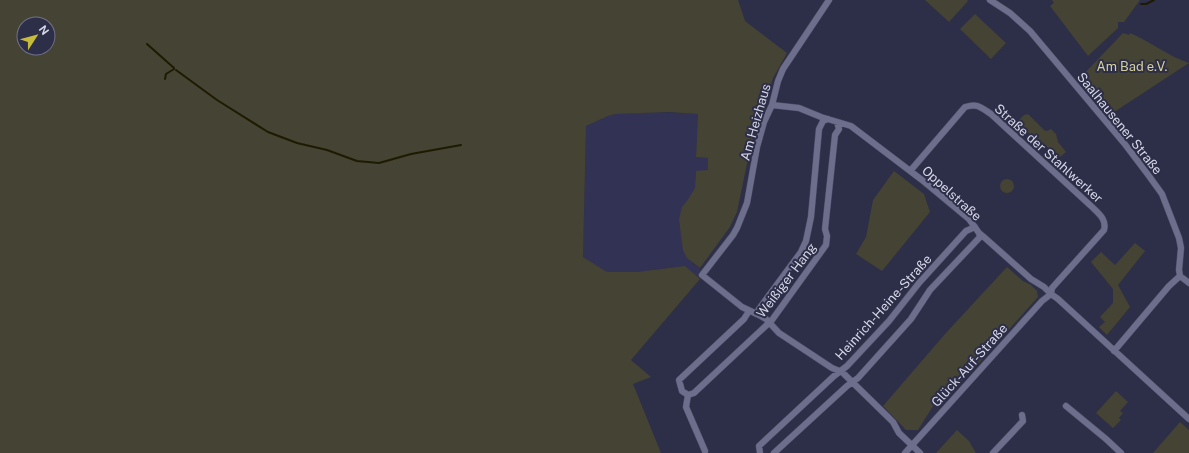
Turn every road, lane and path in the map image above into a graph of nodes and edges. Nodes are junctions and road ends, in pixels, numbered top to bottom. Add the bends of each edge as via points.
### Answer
1 (829, 0) edge
2 (990, 0) edge
3 (772, 105) junction
4 (828, 119) junction
5 (837, 122) junction
6 (911, 170) junction
7 (975, 227) junction
8 (980, 233) junction
9 (1180, 276) junction
10 (1189, 283) edge
11 (1051, 294) junction
12 (749, 311) junction
13 (759, 315) junction
14 (770, 323) junction
15 (1114, 350) junction
16 (840, 371) junction
17 (853, 381) junction
18 (688, 396) junction
19 (1066, 406) dead end
20 (1022, 415) dead end
21 (1189, 419) edge
22 (912, 446) junction
23 (705, 451) dead end
24 (760, 453) edge
25 (774, 453) edge
26 (905, 453) edge
27 (920, 453) edge
28 (993, 453) edge
29 (1121, 453) edge

1 - 3 street, Am Heizhaus via 783,69
2 - 9 street, Saalhausener Straße via 1030,31 1124,143 1161,192 1179,238
3 - 4 street, Oppelstraße via 799,108
3 - 12 street, Am Heizhaus via 764,122 742,216 733,235 702,275
4 - 5 street, Oppelstraße
4 - 13 street, Weißiger Hang via 823,121 819,129 806,241 801,252 759,309
5 - 6 street, Oppelstraße via 851,126
5 - 14 street, Weißiger Hang via 839,129 835,135 825,229 826,245
6 - 7 street, Oppelstraße
6 - 11 street, Straße der Stahlwerker via 965,107 978,106 991,114 1104,220 1104,230 1052,288
7 - 8 street, Oppelstraße
7 - 16 street, Heinrich-Heine-Straße via 966,231 889,321
8 - 11 street, Oppelstraße
8 - 17 street, Heinrich-Heine-Straße via 980,238 930,290 911,319
9 - 10 street
9 - 15 street
11 - 15 street, Oppelstraße
11 - 22 street, Glück-Auf-Straße
12 - 13 street
12 - 18 street, Weißiger Hang via 744,319 679,380 682,391
13 - 14 street
14 - 16 street via 780,333
14 - 18 street, Weißiger Hang
15 - 21 street, Oppelstraße
16 - 17 street
16 - 24 street, Heinrich-Heine-Straße via 759,446
17 - 22 street via 893,422 899,433
17 - 25 street, Heinrich-Heine-Straße
18 - 23 street via 686,407
19 - 29 street
20 - 28 street via 1022,421
22 - 26 street, Glück-Auf-Straße
22 - 27 street

